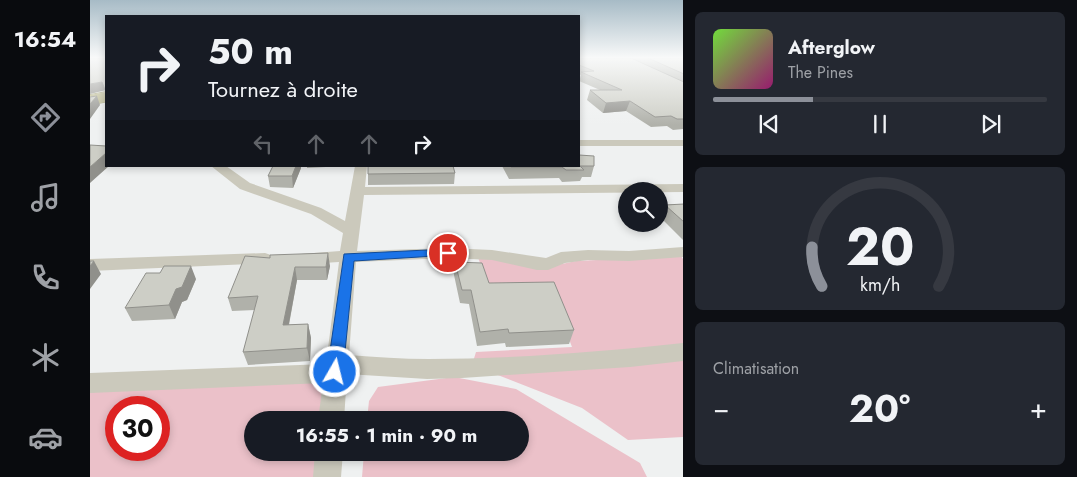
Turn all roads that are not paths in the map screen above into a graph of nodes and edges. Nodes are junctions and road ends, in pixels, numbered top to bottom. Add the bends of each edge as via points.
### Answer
1 (105, 98) edge
2 (90, 100) edge
3 (580, 143) edge
4 (683, 143) edge
5 (221, 167) edge
6 (360, 167) edge
7 (683, 188) edge
8 (357, 191) junction
9 (352, 231) junction
10 (683, 252) edge
11 (348, 257) junction
12 (90, 265) edge
13 (683, 352) edge
14 (336, 368) junction
15 (90, 382) edge
16 (332, 411) edge
17 (328, 461) edge
18 (327, 477) edge

1 - 2 highway
3 - 4 street
5 - 9 street via 245,186 316,211
6 - 8 street
7 - 8 street
8 - 9 street
9 - 11 street
10 - 11 street via 588,255 562,258 548,264 492,255 448,253
11 - 12 street
11 - 14 street
13 - 14 street via 462,368
14 - 15 street
14 - 16 street
17 - 18 street

